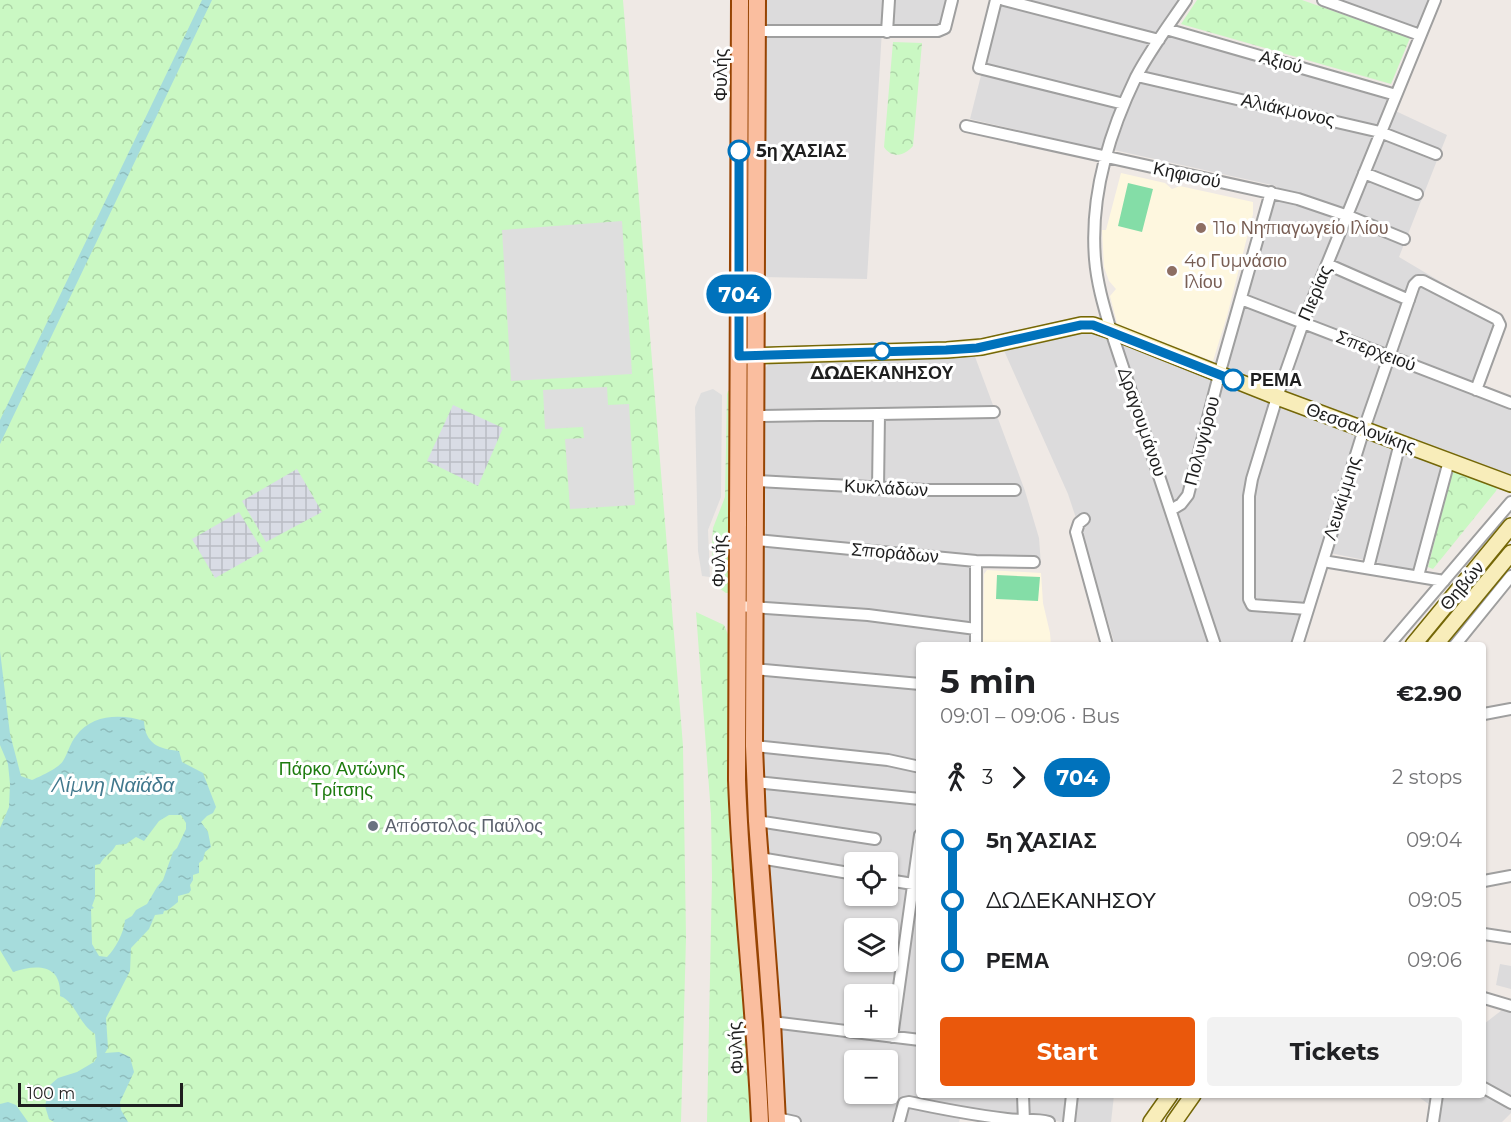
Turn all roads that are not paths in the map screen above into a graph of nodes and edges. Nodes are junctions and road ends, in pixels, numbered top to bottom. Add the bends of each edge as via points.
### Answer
1 (740, 0) edge
2 (757, 0) edge
3 (889, 0) edge
4 (952, 0) edge
5 (996, 0) edge
6 (1004, 0) edge
7 (1186, 0) edge
8 (1323, 0) edge
9 (1435, 0) edge
10 (1166, 29) junction
11 (758, 31) junction
12 (887, 32) junction
13 (1420, 34) junction
14 (1159, 40) junction
15 (1137, 76) junction
16 (1396, 95) junction
17 (1125, 104) junction
18 (966, 126) dead end
19 (1380, 132) junction
20 (1436, 154) dead end
21 (1106, 158) junction
22 (1364, 173) junction
23 (1271, 192) junction
24 (1417, 194) dead end
25 (1348, 216) junction
26 (1404, 239) dead end
27 (1327, 264) junction
28 (1241, 299) junction
29 (1409, 300) junction
30 (1302, 322) junction
31 (1111, 331) junction
32 (747, 356) junction
33 (1389, 357) junction
34 (1219, 375) junction
35 (1476, 390) junction
36 (1277, 397) junction
37 (1511, 403) edge
38 (994, 412) dead end
39 (879, 414) junction
40 (756, 416) junction
41 (1364, 429) junction
42 (1400, 443) junction
43 (1449, 461) junction
44 (756, 480) junction
45 (1511, 484) edge
46 (878, 489) junction
47 (1015, 490) dead end
48 (1511, 502) edge
49 (1171, 510) junction
50 (1084, 519) dead end
51 (1511, 526) edge
52 (756, 540) junction
53 (1511, 553) edge
54 (976, 561) junction
55 (1323, 561) junction
56 (1034, 562) dead end
57 (1368, 568) junction
58 (1418, 576) junction
59 (1511, 576) edge
60 (1444, 581) junction
61 (746, 606) junction
62 (1307, 609) junction
63 (976, 629) junction
64 (976, 642) edge
65 (1106, 642) edge
66 (1214, 642) edge
67 (1298, 642) edge
68 (1392, 642) edge
69 (1415, 642) edge
70 (1437, 642) edge
71 (1457, 642) edge
72 (754, 669) junction
73 (916, 684) edge
74 (1511, 710) edge
75 (1486, 714) edge
76 (754, 746) junction
77 (916, 766) edge
78 (756, 782) junction
79 (916, 799) edge
80 (757, 821) junction
81 (875, 839) dead end
82 (759, 858) junction
83 (844, 872) edge
84 (1511, 876) edge
85 (898, 881) edge
86 (1486, 881) edge
87 (916, 884) edge
88 (1486, 934) edge
89 (1511, 938) edge
90 (898, 999) edge
91 (1486, 999) edge
92 (1511, 1006) edge
93 (772, 1022) junction
94 (844, 1031) edge
95 (898, 1038) edge
96 (916, 1040) edge
97 (1486, 1089) edge
98 (1023, 1098) edge
99 (1072, 1098) edge
100 (1168, 1098) edge
101 (1191, 1098) edge
102 (1436, 1098) edge
103 (1511, 1103) edge
104 (777, 1120) edge
105 (1023, 1121) edge
106 (760, 1122) edge
107 (795, 1122) edge
108 (899, 1122) edge
109 (1049, 1122) edge
110 (1069, 1122) edge
111 (1151, 1122) edge
112 (1174, 1122) edge
113 (1432, 1122) edge

1 - 32 main road, Φυλής
2 - 11 main road, Φυλής
3 - 12 street
4 - 12 street via 945,28
5 - 17 street via 979,68
6 - 14 street
7 - 10 street, Δραγουμάνου
8 - 13 street
9 - 13 street, Πιερίας
10 - 14 street, Δραγουμάνου
10 - 16 street, Αξιού
11 - 12 street
11 - 32 main road, Φυλής
13 - 16 street, Πιερίας
14 - 15 street, Δραγουμάνου
15 - 17 street, Δραγουμάνου
15 - 19 street, Αλιάκμονος
16 - 19 street, Πιερίας
17 - 21 street, Δραγουμάνου
18 - 21 street, Κηφισού
19 - 20 street, Αλιάκμονος
19 - 22 street, Πιερίας
21 - 23 street, Κηφισού
21 - 31 street, Δραγουμάνου via 1095,210 1094,238 1100,290
22 - 24 street
22 - 25 street, Πιερίας
23 - 25 street, Κηφισού
23 - 28 street, Πολυγύρου
25 - 26 street, Κηφισού
25 - 27 street, Πιερίας
27 - 29 street
27 - 30 street, Πιερίας
28 - 30 street, Σπερχειού
28 - 34 street, Πολυγύρου
29 - 33 street, Λευκίμμης
29 - 35 street, Λευκίμμης via 1414,285 1424,281 1497,319 1499,333
30 - 33 street, Σπερχειού
30 - 36 street, Πιερίας
31 - 32 street, Θεσσαλονίκης via 1081,325 982,347
31 - 34 street, Θεσσαλονίκης
31 - 49 street, Δραγουμάνου
32 - 40 main road, Φυλής
32 - 61 main road, Φυλής
33 - 35 street, Σπερχειού
33 - 41 street, Λευκίμμης
34 - 36 street, Θεσσαλονίκης
34 - 49 street, Πολυγύρου via 1188,495
35 - 37 street, Σπερχειού
36 - 41 street, Θεσσαλονίκης
36 - 62 street, Πιερίας via 1249,496 1249,599 1252,605
38 - 39 street
39 - 40 street
39 - 46 street
40 - 44 main road, Φυλής
41 - 42 street, Θεσσαλονίκης
41 - 55 street, Λευκίμμης
42 - 43 street, Θεσσαλονίκης
42 - 57 street
43 - 45 street, Θεσσαλονίκης
43 - 58 street
44 - 46 street, Κυκλάδων
44 - 52 main road, Φυλής
46 - 47 street, Κυκλάδων
48 - 60 street
49 - 66 street, Δραγουμάνου
50 - 65 street via 1076,532
51 - 69 street, Θηβών
52 - 54 street, Σποράδων
52 - 61 main road, Φυλής
53 - 70 street, Θηβών
54 - 56 street, Σποράδων
54 - 63 street
55 - 57 street
55 - 62 street, Λευκίμμης
57 - 58 street
58 - 60 street
59 - 71 street
60 - 68 street
61 - 63 street via 868,615
61 - 72 main road, Φυλής
61 - 106 main road, Φυλής via 737,780
62 - 67 street, Λευκίμμης
63 - 64 street
72 - 73 street
72 - 76 main road, Φυλής
74 - 75 street
76 - 77 street
76 - 78 main road, Φυλής
78 - 79 street
78 - 80 main road, Φυλής
80 - 81 street
80 - 82 main road, Φυλής
82 - 83 street
82 - 93 main road, Φυλής
84 - 86 street
85 - 87 street
87 - 90 street
88 - 89 street
91 - 92 street
93 - 94 street
93 - 104 main road, Φυλής
95 - 96 street
97 - 103 street
98 - 105 street
99 - 110 street
100 - 111 street
101 - 112 street
102 - 113 street
104 - 107 street
105 - 108 street via 909,1102 904,1103
105 - 109 street

